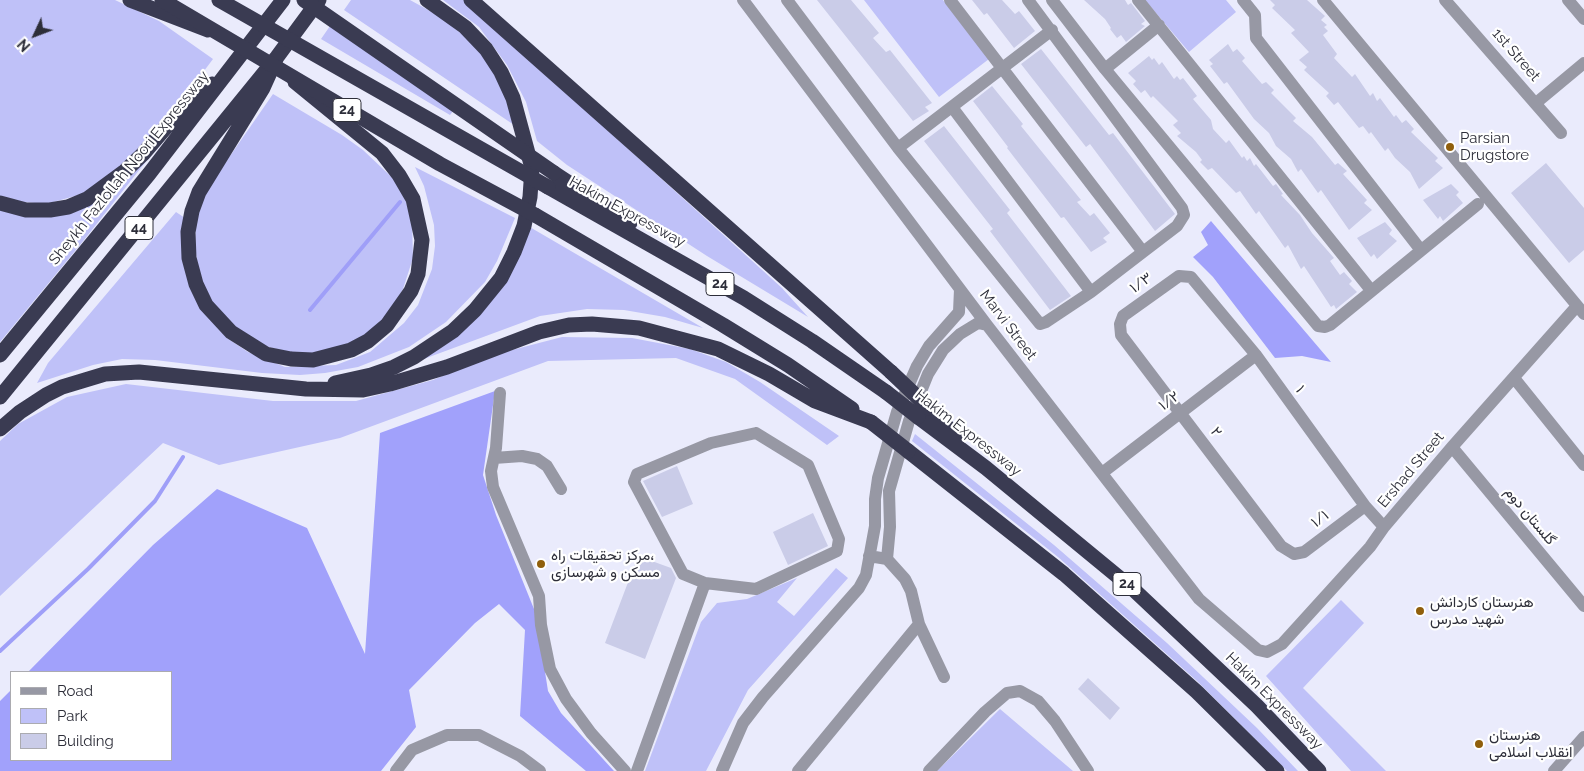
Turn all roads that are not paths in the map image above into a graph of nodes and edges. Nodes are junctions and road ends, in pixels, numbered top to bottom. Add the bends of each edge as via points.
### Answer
1 (130, 0) edge
2 (162, 0) edge
3 (219, 0) edge
4 (283, 0) edge
5 (304, 0) edge
6 (319, 0) edge
7 (427, 0) edge
8 (472, 0) edge
9 (742, 0) edge
10 (788, 0) edge
11 (950, 0) edge
12 (1028, 0) edge
13 (1052, 0) edge
14 (1138, 0) edge
15 (1243, 0) edge
16 (1445, 0) edge
17 (1568, 0) edge
18 (1325, 1) edge
19 (1584, 19) edge
20 (1159, 25) junction
21 (1052, 30) junction
22 (223, 35) junction
23 (277, 57) junction
24 (1584, 63) edge
25 (1002, 68) junction
26 (1105, 69) junction
27 (227, 73) junction
28 (286, 74) junction
29 (1536, 103) junction
30 (952, 107) junction
31 (1561, 133) dead end
32 (898, 148) junction
33 (0, 203) edge
34 (1478, 204) dead end
35 (1420, 249) junction
36 (1143, 252) junction
37 (1185, 275) joint
38 (960, 289) junction
39 (1370, 290) junction
40 (1091, 292) junction
41 (744, 298) junction
42 (1581, 310) edge
43 (1120, 324) joint
44 (987, 325) junction
45 (0, 355) edge
46 (1256, 355) junction
47 (1514, 378) junction
48 (306, 389) junction
49 (500, 393) dead end
50 (0, 397) edge
51 (924, 412) junction
52 (1181, 412) junction
53 (871, 422) junction
54 (0, 429) edge
55 (1452, 446) junction
56 (494, 458) junction
57 (1584, 465) edge
58 (1102, 473) junction
59 (561, 489) dead end
60 (1365, 506) junction
61 (875, 526) junction
62 (890, 526) junction
63 (1384, 527) junction
64 (1294, 554) joint
65 (869, 556) junction
66 (887, 559) junction
67 (705, 583) junction
68 (1584, 606) edge
69 (920, 624) junction
70 (1267, 652) joint
71 (944, 677) dead end
72 (1584, 737) edge
73 (396, 771) edge
74 (540, 771) edge
75 (625, 771) edge
76 (637, 771) edge
77 (722, 771) edge
78 (798, 771) edge
79 (929, 771) edge
80 (1088, 771) edge
81 (1277, 771) edge
82 (1319, 771) edge
83 (1554, 771) edge

1 - 22 highway via 186,24
2 - 22 highway, 24, bridge
3 - 41 highway, Hakim Expressway / 24, bridge
4 - 27 highway, Sheykh Fazlollah Noori Expressway / 44
5 - 41 highway, bridge via 554,173
6 - 23 highway, 44
7 - 48 highway via 465,27 486,49 514,98 532,168 524,226 511,259 493,289 447,335 394,367 357,379
8 - 51 highway, bridge via 891,372
9 - 38 street, Marvi Street
10 - 32 street
11 - 25 street
12 - 21 street
13 - 26 street
14 - 20 street
15 - 35 street via 1255,14 1256,38
16 - 29 street, 1st Street
17 - 19 street
18 - 42 street
20 - 26 street
20 - 39 street
21 - 25 street
21 - 36 street via 1182,208 1182,220
22 - 28 highway, 24, bridge
23 - 28 highway via 263,88 199,192 188,232 189,258 206,305 231,332 266,354 313,360 351,350 368,341 386,325 411,291 418,274 422,240 413,199 400,175 382,153 318,104
23 - 50 highway, 44
24 - 29 street
25 - 30 street
25 - 36 street
26 - 39 street via 1318,326 1325,328 1330,325
27 - 33 highway via 185,105 142,154 87,199 50,210 26,210
27 - 45 highway, Sheykh Fazlollah Noori Expressway / 44
28 - 53 highway, 24, bridge via 732,330
29 - 31 street, 1st Street
30 - 32 street
30 - 40 street
32 - 40 street via 1037,322 1046,322
34 - 35 street
35 - 39 street
36 - 40 street
37 - 43 street, ۱/۳ via 1123,316
37 - 46 street, ۱ via 1191,277
38 - 44 street, Marvi Street
38 - 61 street via 959,312 929,346 897,412 878,478
41 - 51 highway, Hakim Expressway / 24, bridge via 886,392
42 - 47 street, Ershad Street
43 - 52 street, ۲ via 1121,335
44 - 58 street, Marvi Street
44 - 62 street via 978,323 960,334 928,374 909,422 889,491
46 - 52 street, ۱/۲
46 - 60 street, ۱
47 - 55 street, Ershad Street
47 - 57 street
48 - 53 highway via 363,390 390,384 447,367 540,332 569,325 592,324 639,328 718,349 815,401
48 - 54 highway via 139,372 105,374 46,395
49 - 56 street
51 - 82 highway, Hakim Expressway / 24 via 986,468 1133,589 1257,706
52 - 58 street, ۱/۲
52 - 64 street, ۲ via 1281,546
53 - 81 highway, 24, bridge via 1064,574 1197,692
55 - 63 street, Ershad Street
55 - 68 street, گلستان دوم
56 - 59 street via 522,456 537,459 547,466
56 - 75 street via 491,471 493,487 539,596 550,669 590,733
58 - 70 street, Marvi Street via 1199,599 1253,647
60 - 63 street, ۱
60 - 64 street, ۱/۱ via 1304,552
61 - 62 street
61 - 65 street
62 - 66 street
63 - 70 street, Ershad Street via 1370,547 1282,644
65 - 66 street
65 - 77 street via 866,574 859,588 743,723
66 - 69 street via 908,585
67 - 67 street via 756,589 837,551 839,539 808,465 756,433 711,443 637,474 634,482 683,574
67 - 76 street
69 - 71 street
69 - 78 street
72 - 83 street
73 - 74 street via 412,750 447,735 479,735 520,756
79 - 80 street via 985,712 1007,693 1020,692 1038,701

